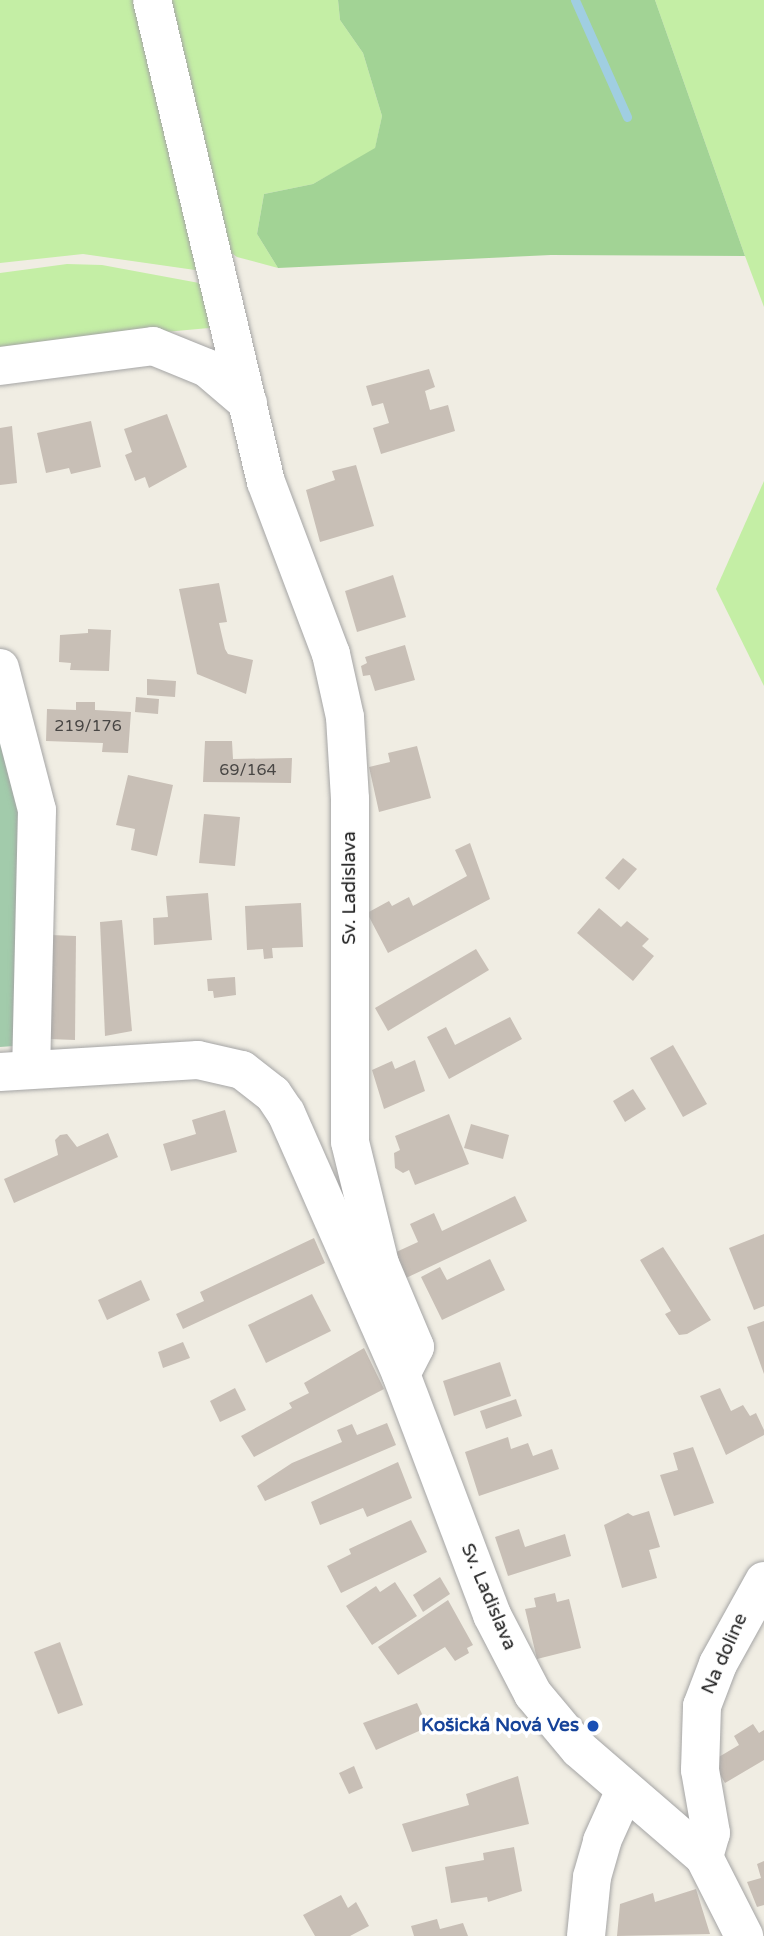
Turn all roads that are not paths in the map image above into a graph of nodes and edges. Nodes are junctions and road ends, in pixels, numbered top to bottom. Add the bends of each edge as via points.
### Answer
1 (152, 0) edge
2 (0, 366) edge
3 (248, 403) junction
4 (0, 668) edge
5 (16, 1070) edge
6 (401, 1374) junction
7 (764, 1581) edge
8 (625, 1790) junction
9 (704, 1857) junction
10 (586, 1936) edge
11 (744, 1936) edge

1 - 3 street
2 - 3 street via 153,346 207,368
3 - 6 street, Sv. Ladislava via 265,482 331,654 345,717 350,799 350,1142 380,1264 415,1347
4 - 5 street via 37,810
5 - 6 street, Sv. Ladislava via 198,1060 224,1063 258,1080 286,1113
6 - 8 street, Sv. Ladislava via 492,1615 533,1694 579,1749
7 - 9 street, Na doline via 724,1652 702,1706 700,1770 711,1833
8 - 9 street, Sv. Ladislava
8 - 10 street via 592,1877
9 - 11 street, Sv. Ladislava

